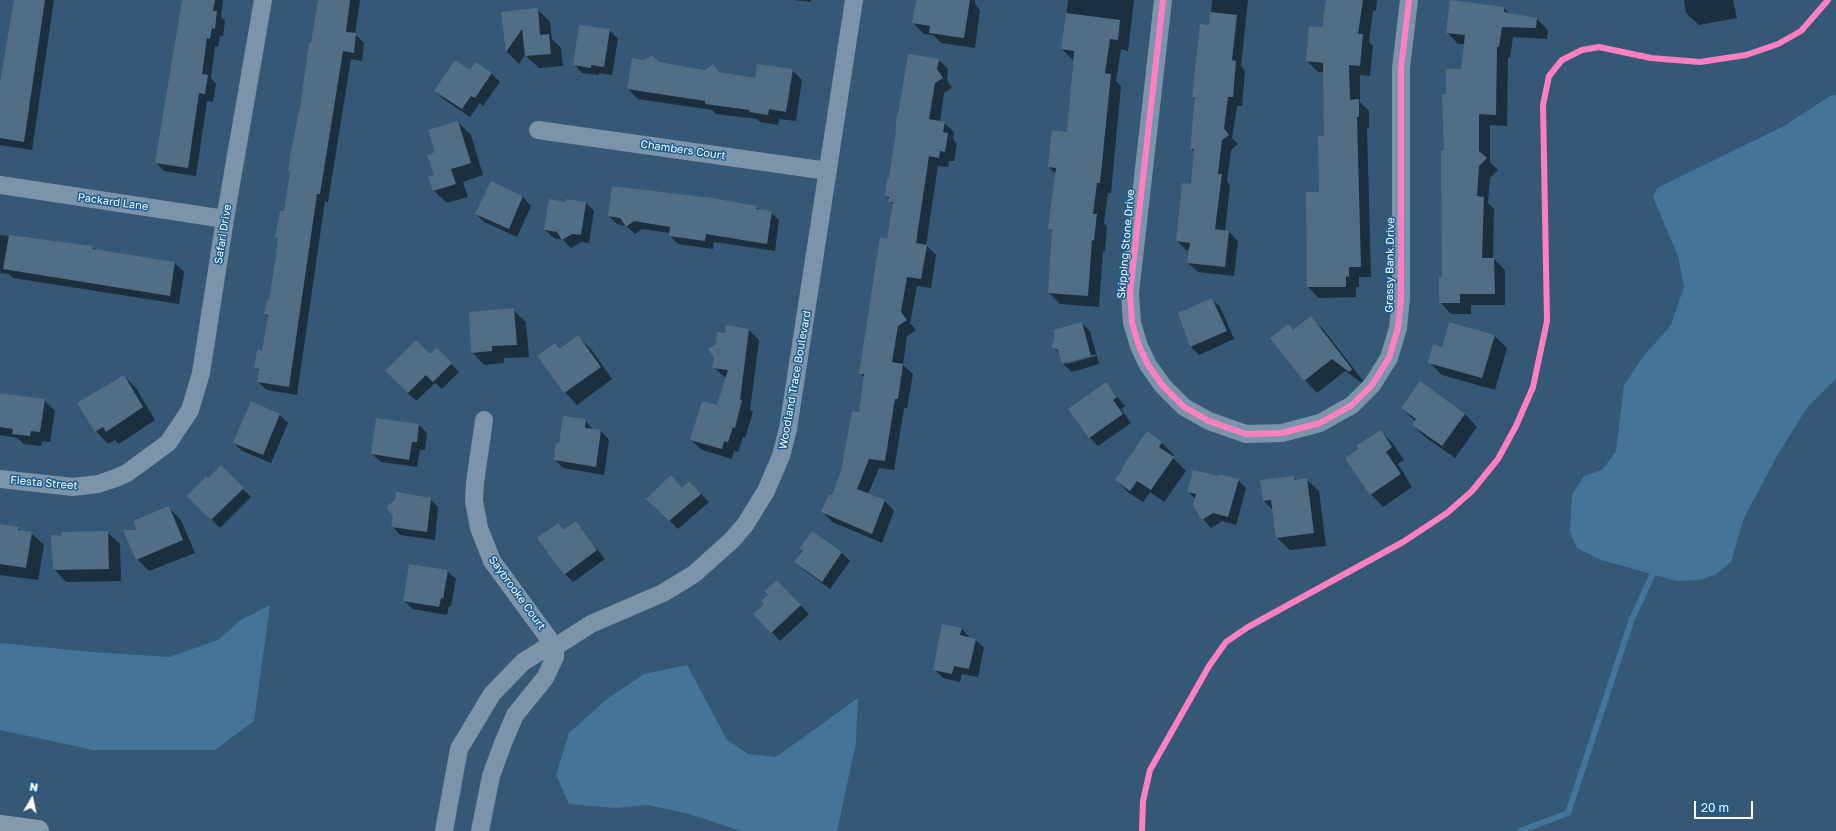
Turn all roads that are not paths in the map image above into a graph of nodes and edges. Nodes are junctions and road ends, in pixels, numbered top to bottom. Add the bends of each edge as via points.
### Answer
1 (264, 0) edge
2 (854, 0) edge
3 (1163, 0) edge
4 (1409, 0) edge
5 (538, 130) dead end
6 (828, 170) junction
7 (0, 186) edge
8 (225, 219) junction
9 (484, 420) dead end
10 (1246, 434) joint
11 (153, 455) joint
12 (0, 479) edge
13 (555, 647) junction
14 (0, 826) edge
15 (38, 831) edge
16 (444, 831) edge
17 (480, 831) edge

1 - 8 street, Safari Drive
2 - 6 street, Woodland Trace Boulevard
3 - 10 street, Skipping Stone Drive via 1130,293 1132,323 1148,365 1163,386 1184,407 1209,421
4 - 10 street, Grassy Bank Drive via 1401,68 1401,298 1398,328 1389,358 1372,385 1352,405 1320,424 1282,432
5 - 6 street, Chambers Court
6 - 13 street, Woodland Trace Boulevard via 788,429 781,456 762,500 732,540 694,574 663,593 592,624
7 - 8 street, Packard Lane
8 - 11 street, Safari Drive via 197,390 180,427 168,443
9 - 13 street, Saybrooke Court via 474,501 479,528 492,561
11 - 12 street, Fiesta Street via 127,473 86,486 47,485
13 - 16 street, Woodland Trace Boulevard via 547,647 523,662 492,694 468,731 459,749
13 - 17 street via 555,657 545,678 515,715 503,743 491,776
14 - 15 main road

